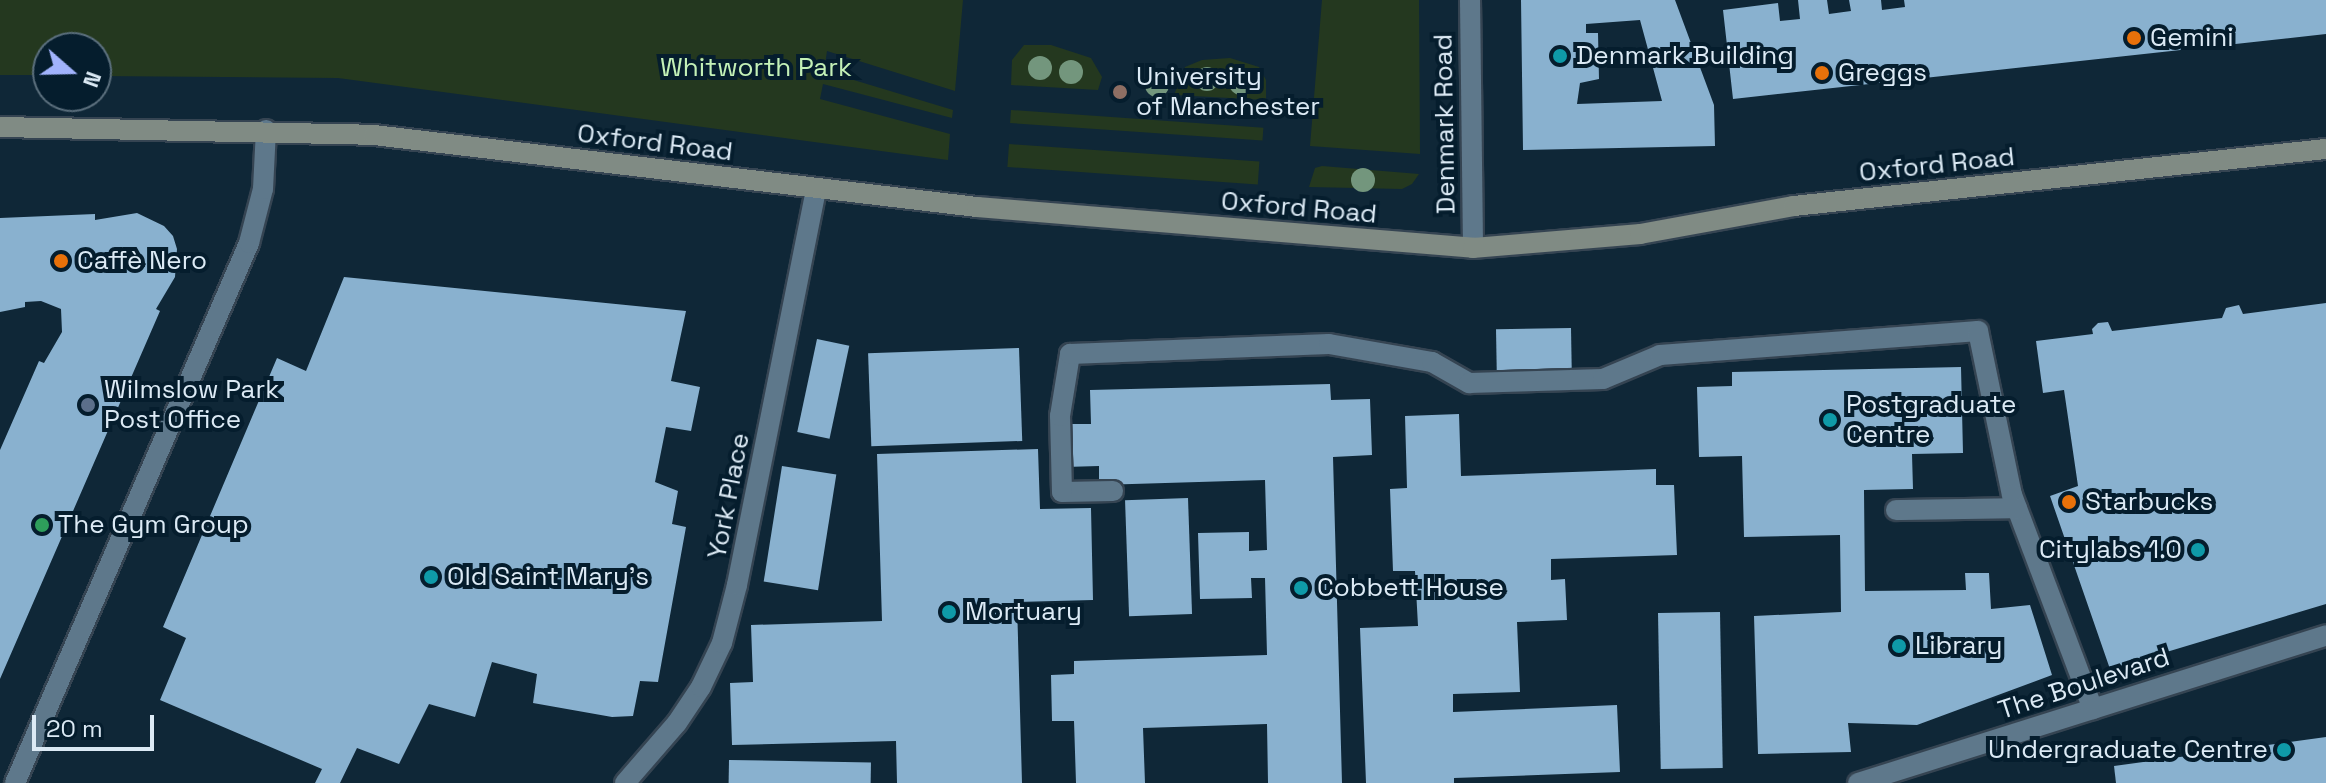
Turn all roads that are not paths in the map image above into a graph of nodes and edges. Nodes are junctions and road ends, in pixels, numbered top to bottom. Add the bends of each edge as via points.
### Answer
1 (1470, 0) edge
2 (0, 127) edge
3 (266, 130) junction
4 (2326, 149) edge
5 (816, 190) junction
6 (1473, 248) junction
7 (1113, 491) dead end
8 (2017, 508) junction
9 (1896, 510) dead end
10 (2326, 635) edge
11 (2093, 709) junction
12 (15, 783) edge
13 (625, 783) edge
14 (1858, 783) edge

1 - 6 street, Denmark Road
2 - 3 main road, Oxford Road
3 - 5 main road, Oxford Road via 374,135
3 - 12 street via 263,189 249,243
4 - 6 main road, Oxford Road via 1794,206 1640,234
5 - 6 main road, Oxford Road
5 - 13 street, York Place via 722,643 677,723
7 - 8 street via 1062,492 1060,416 1070,354 1329,344 1432,362 1469,383 1603,379 1660,355 1978,331
8 - 9 street
8 - 11 street
10 - 11 street, The Boulevard
11 - 14 street, The Boulevard

